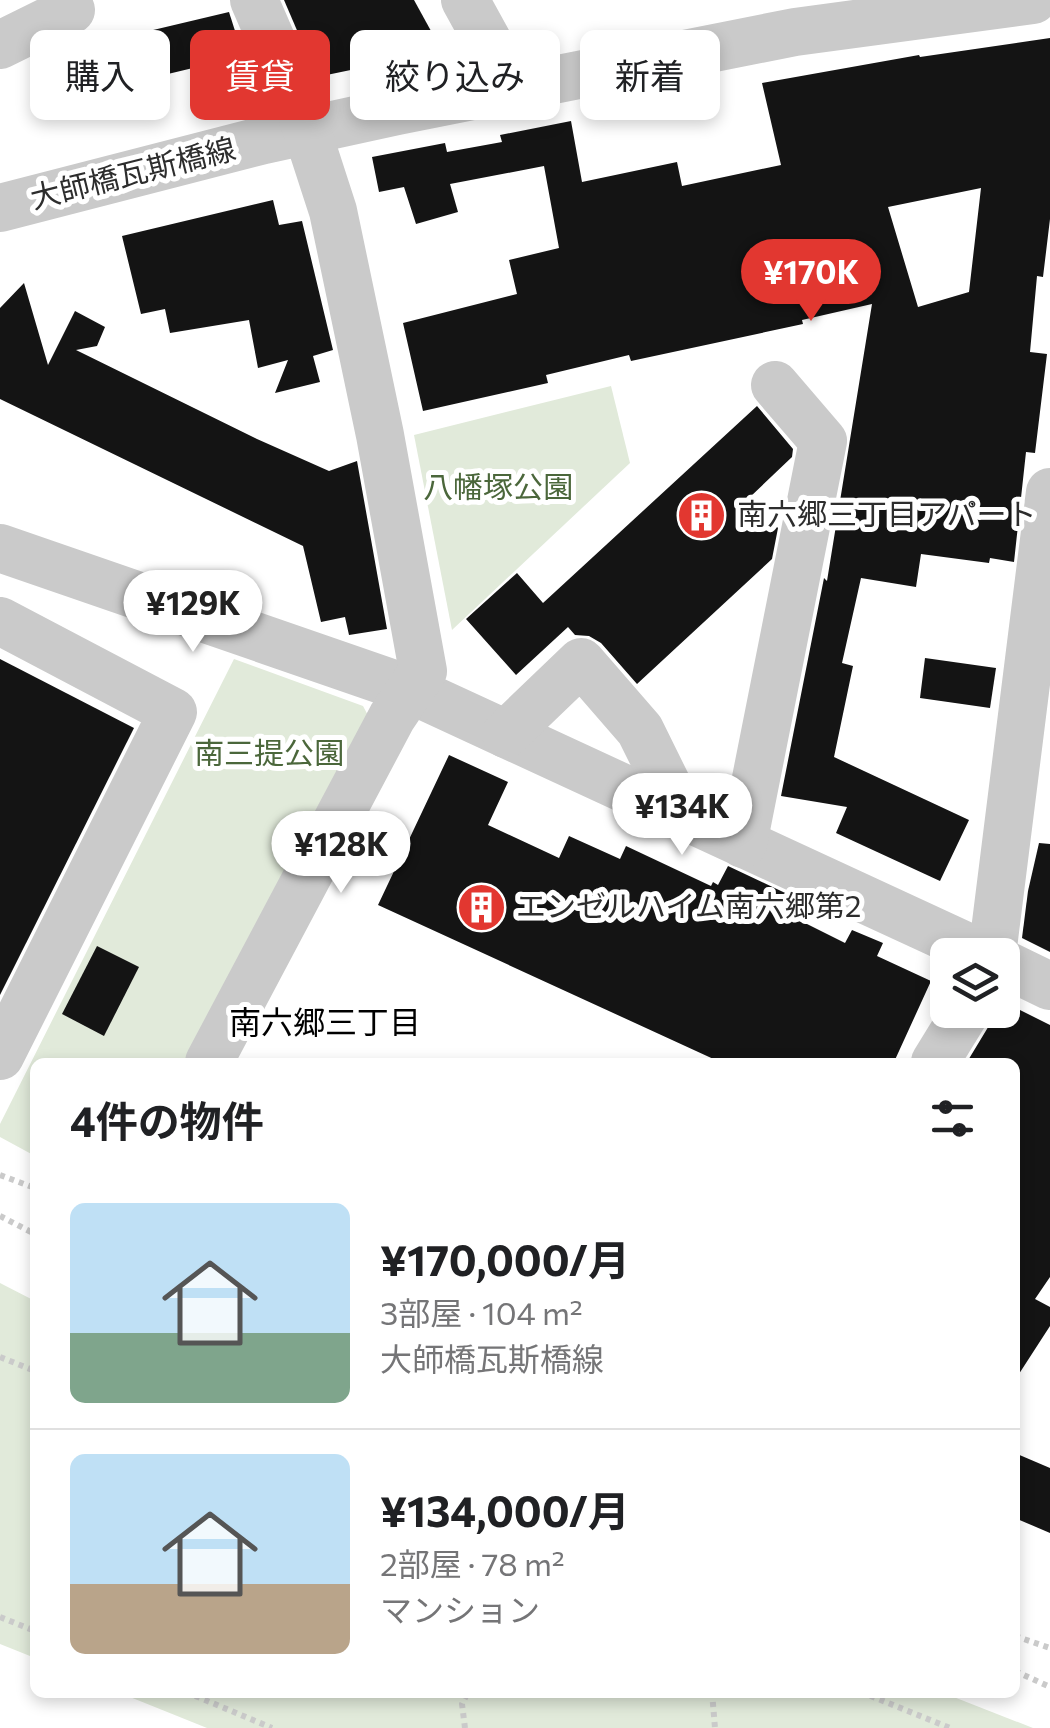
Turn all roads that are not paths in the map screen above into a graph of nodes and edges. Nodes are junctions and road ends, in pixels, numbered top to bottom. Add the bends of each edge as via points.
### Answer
1 (66, 0) edge
2 (254, 0) edge
3 (465, 0) edge
4 (1033, 0) edge
5 (802, 16) edge
6 (482, 30) edge
7 (0, 46) edge
8 (560, 77) edge
9 (358, 120) edge
10 (308, 130) junction
11 (0, 208) edge
12 (774, 385) dead end
13 (1050, 492) edge
14 (0, 548) edge
15 (0, 622) edge
16 (411, 690) junction
17 (506, 734) junction
18 (682, 815) junction
19 (744, 844) junction
20 (951, 938) edge
21 (990, 938) edge
22 (1020, 972) edge
23 (1050, 986) edge
24 (956, 1028) edge
25 (0, 1056) edge
26 (210, 1058) edge
27 (937, 1058) edge

1 - 7 street via 71,10
2 - 10 street
3 - 6 street
4 - 5 street, 大師橋瓦斯橋線
5 - 8 street, 大師橋瓦斯橋線
9 - 10 street, 大師橋瓦斯橋線
10 - 11 street, 大師橋瓦斯橋線
10 - 16 street via 333,211 380,435 423,671
12 - 19 street via 823,441
13 - 21 street
14 - 16 street
15 - 25 street via 173,712
16 - 17 street
16 - 26 street
17 - 18 street
17 - 18 street via 581,662 640,730
18 - 19 street
19 - 20 street
22 - 23 street
24 - 27 street

